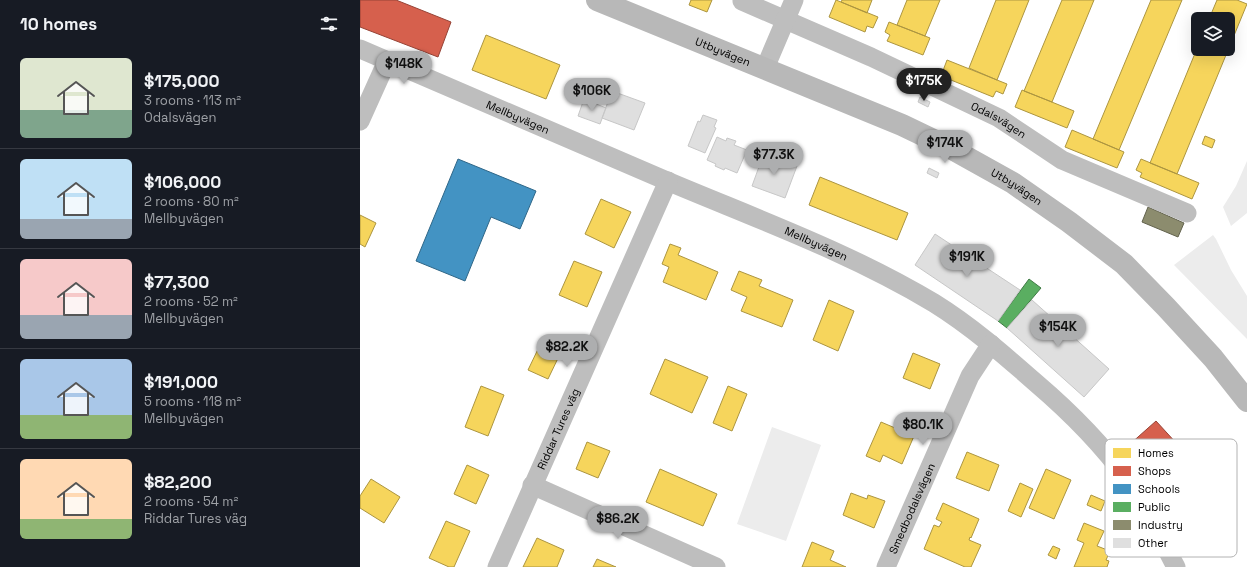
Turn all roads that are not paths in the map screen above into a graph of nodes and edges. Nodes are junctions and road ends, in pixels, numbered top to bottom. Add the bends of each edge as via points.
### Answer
1 (597, 0) edge
2 (794, 0) edge
3 (742, 1) edge
4 (785, 20) junction
5 (360, 49) edge
6 (387, 61) junction
7 (765, 68) junction
8 (360, 121) edge
9 (668, 181) junction
10 (1187, 212) dead end
11 (991, 344) junction
12 (1247, 401) edge
13 (1105, 451) edge
14 (532, 485) junction
15 (1171, 557) edge
16 (497, 567) edge
17 (716, 567) edge
18 (886, 567) edge
19 (1176, 567) edge

1 - 7 main road, Utbyvägen
2 - 4 street
3 - 4 street, Odalsvägen
4 - 7 street
4 - 10 street, Odalsvägen via 871,57 999,118 1062,160
5 - 6 street, Mellbyvägen
6 - 8 street
6 - 9 street, Mellbyvägen
7 - 12 main road, Utbyvägen via 902,125 1014,183 1124,264 1213,358
9 - 11 street, Mellbyvägen via 858,261 936,304
9 - 14 street, Riddar Tures väg
11 - 13 street, Mellbyvägen via 1069,411
11 - 18 street, Smedbodalsvägen via 970,376
14 - 16 street, Riddar Tures väg
14 - 17 street
15 - 19 street, Mellbyvägen

